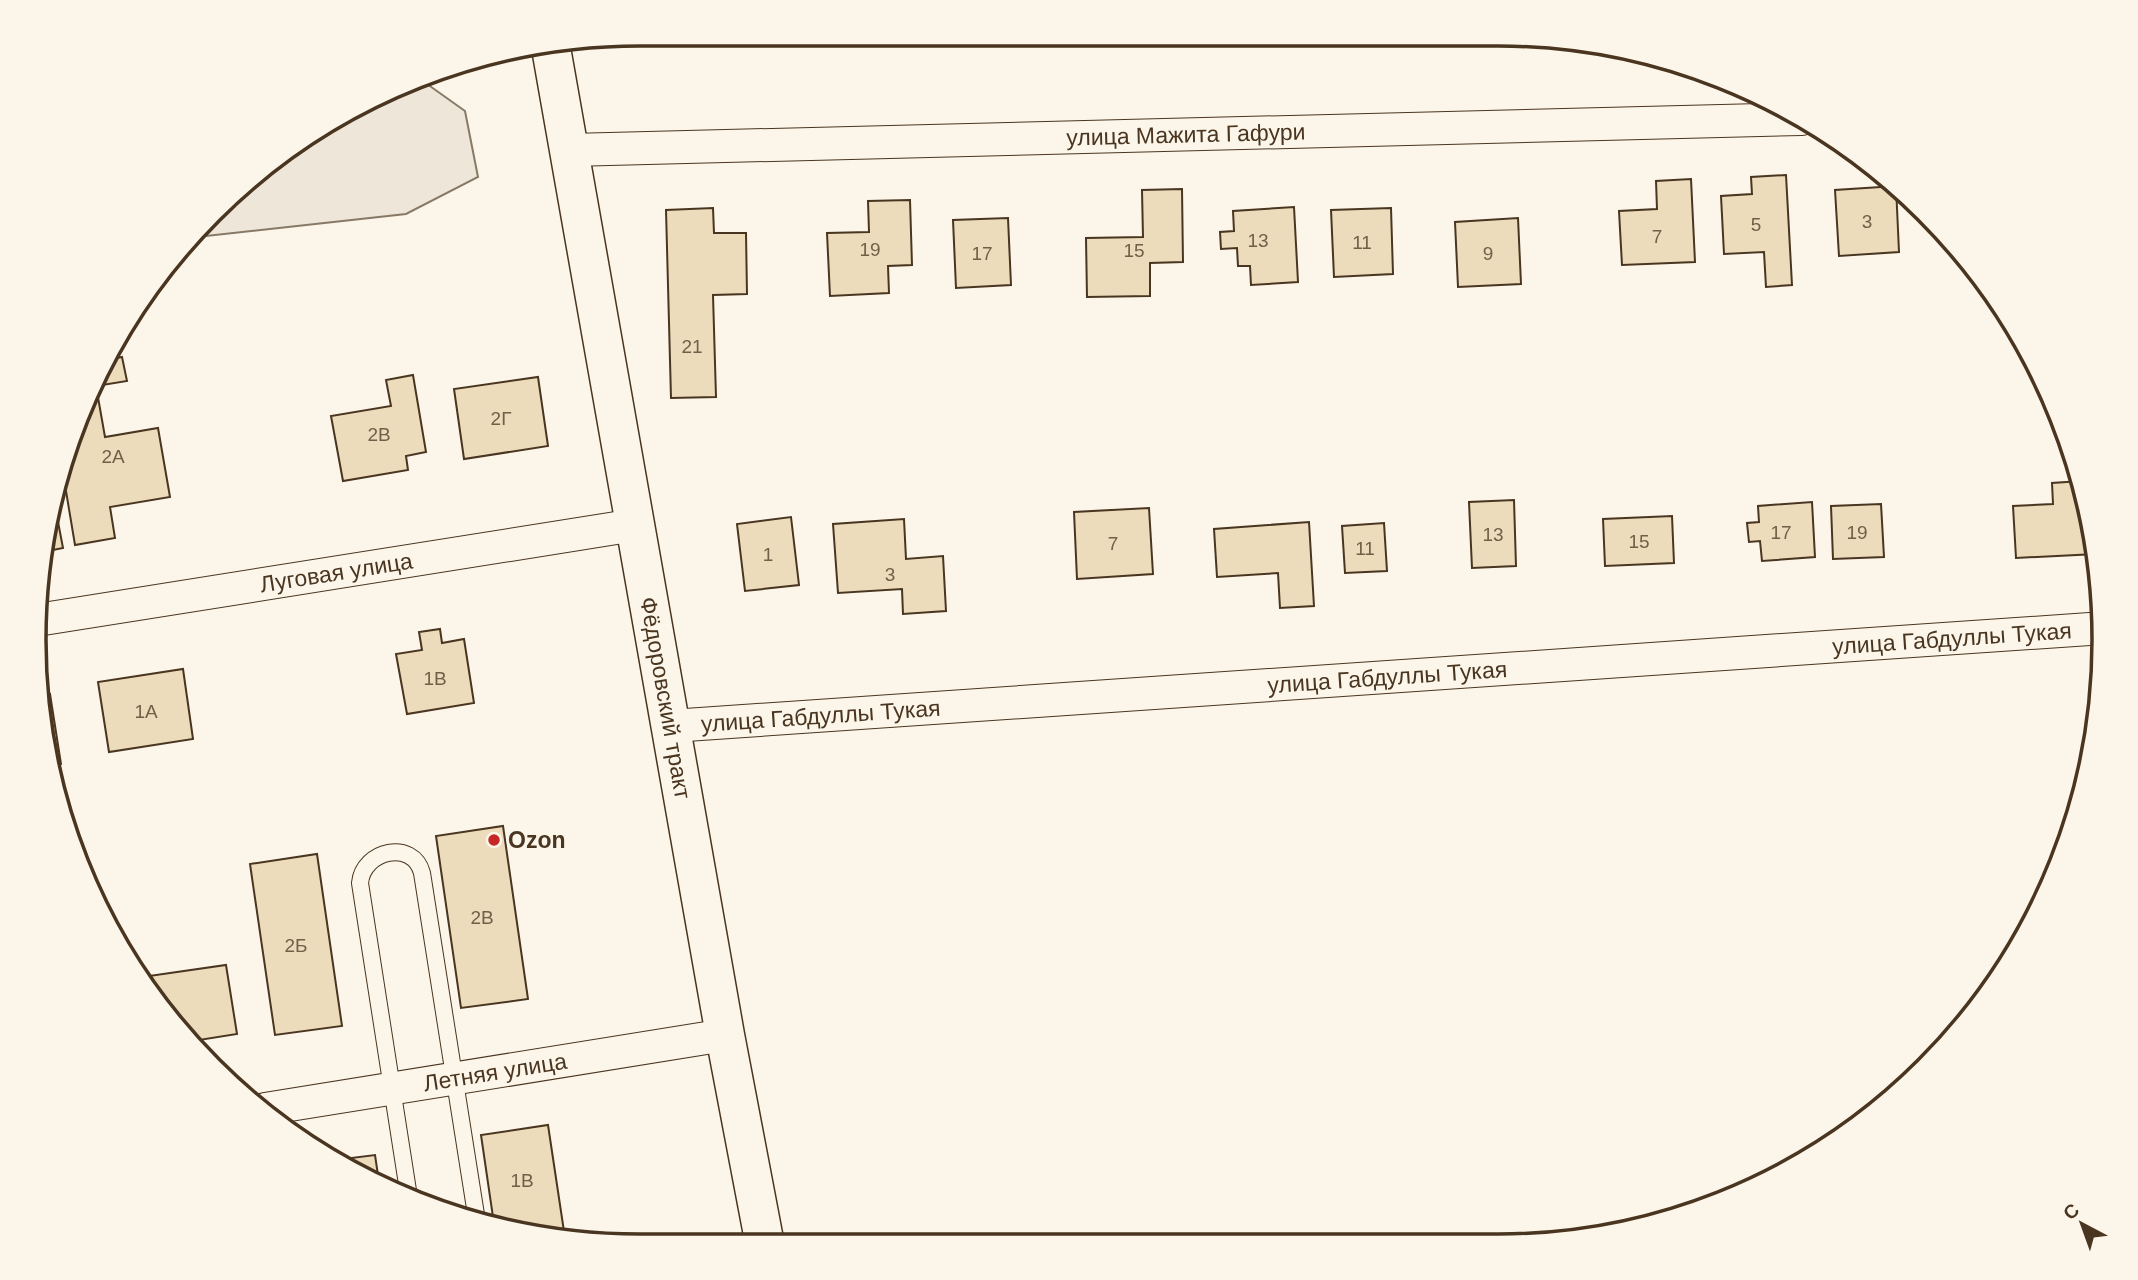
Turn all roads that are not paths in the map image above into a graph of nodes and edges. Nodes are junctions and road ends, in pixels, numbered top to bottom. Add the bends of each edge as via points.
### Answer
1 (552, 53) edge
2 (1784, 119) edge
3 (570, 150) junction
4 (635, 526) junction
5 (47, 618) edge
6 (2092, 629) edge
7 (671, 726) junction
8 (725, 1035) junction
9 (455, 1079) junction
10 (392, 1088) junction
11 (273, 1108) edge
12 (408, 1187) edge
13 (475, 1211) edge
14 (763, 1234) edge

1 - 3 street, Фёдоровский тракт
2 - 3 street, улица Мажита Гафури
3 - 4 street, Фёдоровский тракт
4 - 5 street, Луговая улица
4 - 7 street, Фёдоровский тракт
6 - 7 street, улица Габдуллы Тукая
7 - 8 street, Фёдоровский тракт
8 - 9 street, Летняя улица
8 - 14 street, Фёдоровский тракт
9 - 10 street, Летняя улица
9 - 10 lane via 419,863 403,852 375,857 365,866 360,883
9 - 13 lane
10 - 11 street, Летняя улица
10 - 12 lane

